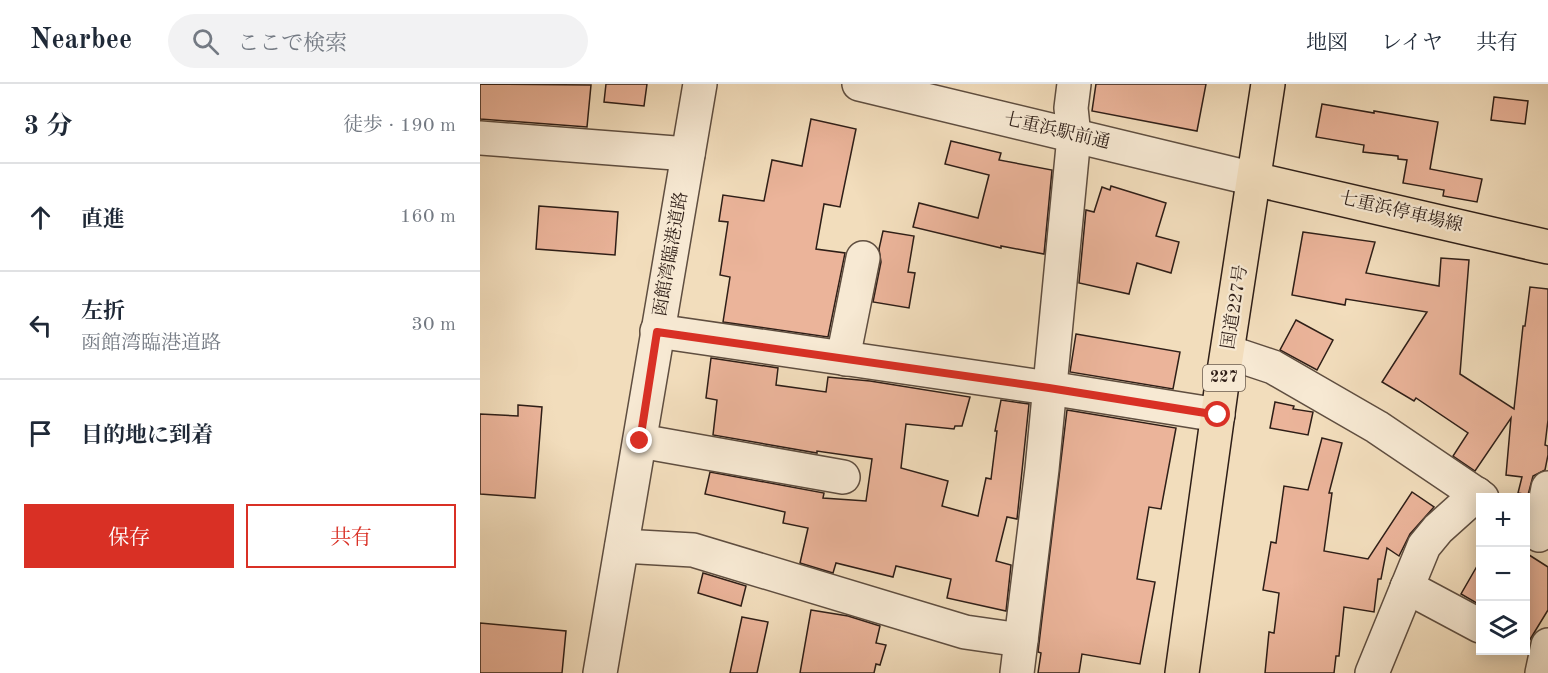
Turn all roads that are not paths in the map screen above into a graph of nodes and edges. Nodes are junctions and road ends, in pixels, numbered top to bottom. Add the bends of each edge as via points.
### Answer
1 (700, 84) edge
2 (860, 84) edge
3 (1074, 84) edge
4 (1268, 84) edge
5 (1074, 136) junction
6 (480, 138) edge
7 (688, 154) junction
8 (1254, 178) junction
9 (1548, 247) edge
10 (863, 258) dead end
11 (657, 332) junction
12 (1228, 352) junction
13 (846, 359) junction
14 (1049, 388) junction
15 (1218, 415) junction
16 (640, 441) junction
17 (843, 477) dead end
18 (1548, 488) edge
19 (1476, 493) edge
20 (1476, 499) edge
21 (1538, 534) edge
22 (622, 546) junction
23 (1407, 587) junction
24 (1476, 624) edge
25 (1021, 640) junction
26 (600, 673) edge
27 (1017, 673) edge
28 (1182, 673) edge
29 (1372, 673) edge

1 - 7 street, 函館湾臨港道路
2 - 5 street, 七重浜駅前通
3 - 5 street
4 - 8 main road, 国道227号 / 227
5 - 8 street, 七重浜駅前通
5 - 14 street
6 - 7 street
7 - 11 street, 函館湾臨港道路
8 - 9 main road, 七重浜停車場線
8 - 12 main road, 国道227号 / 227
10 - 13 street
11 - 13 street
11 - 16 street, 函館湾臨港道路
12 - 15 main road, 国道227号 / 227
12 - 19 street via 1273,367 1377,427
13 - 14 street
14 - 15 street
14 - 25 street
15 - 28 main road, 国道227号 / 227
16 - 17 street
16 - 22 street, 函館湾臨港道路
18 - 21 street
20 - 23 street via 1438,528 1424,546
22 - 25 street via 693,550 965,632
22 - 26 street, 函館湾臨港道路
23 - 24 street
23 - 29 street
25 - 27 street

